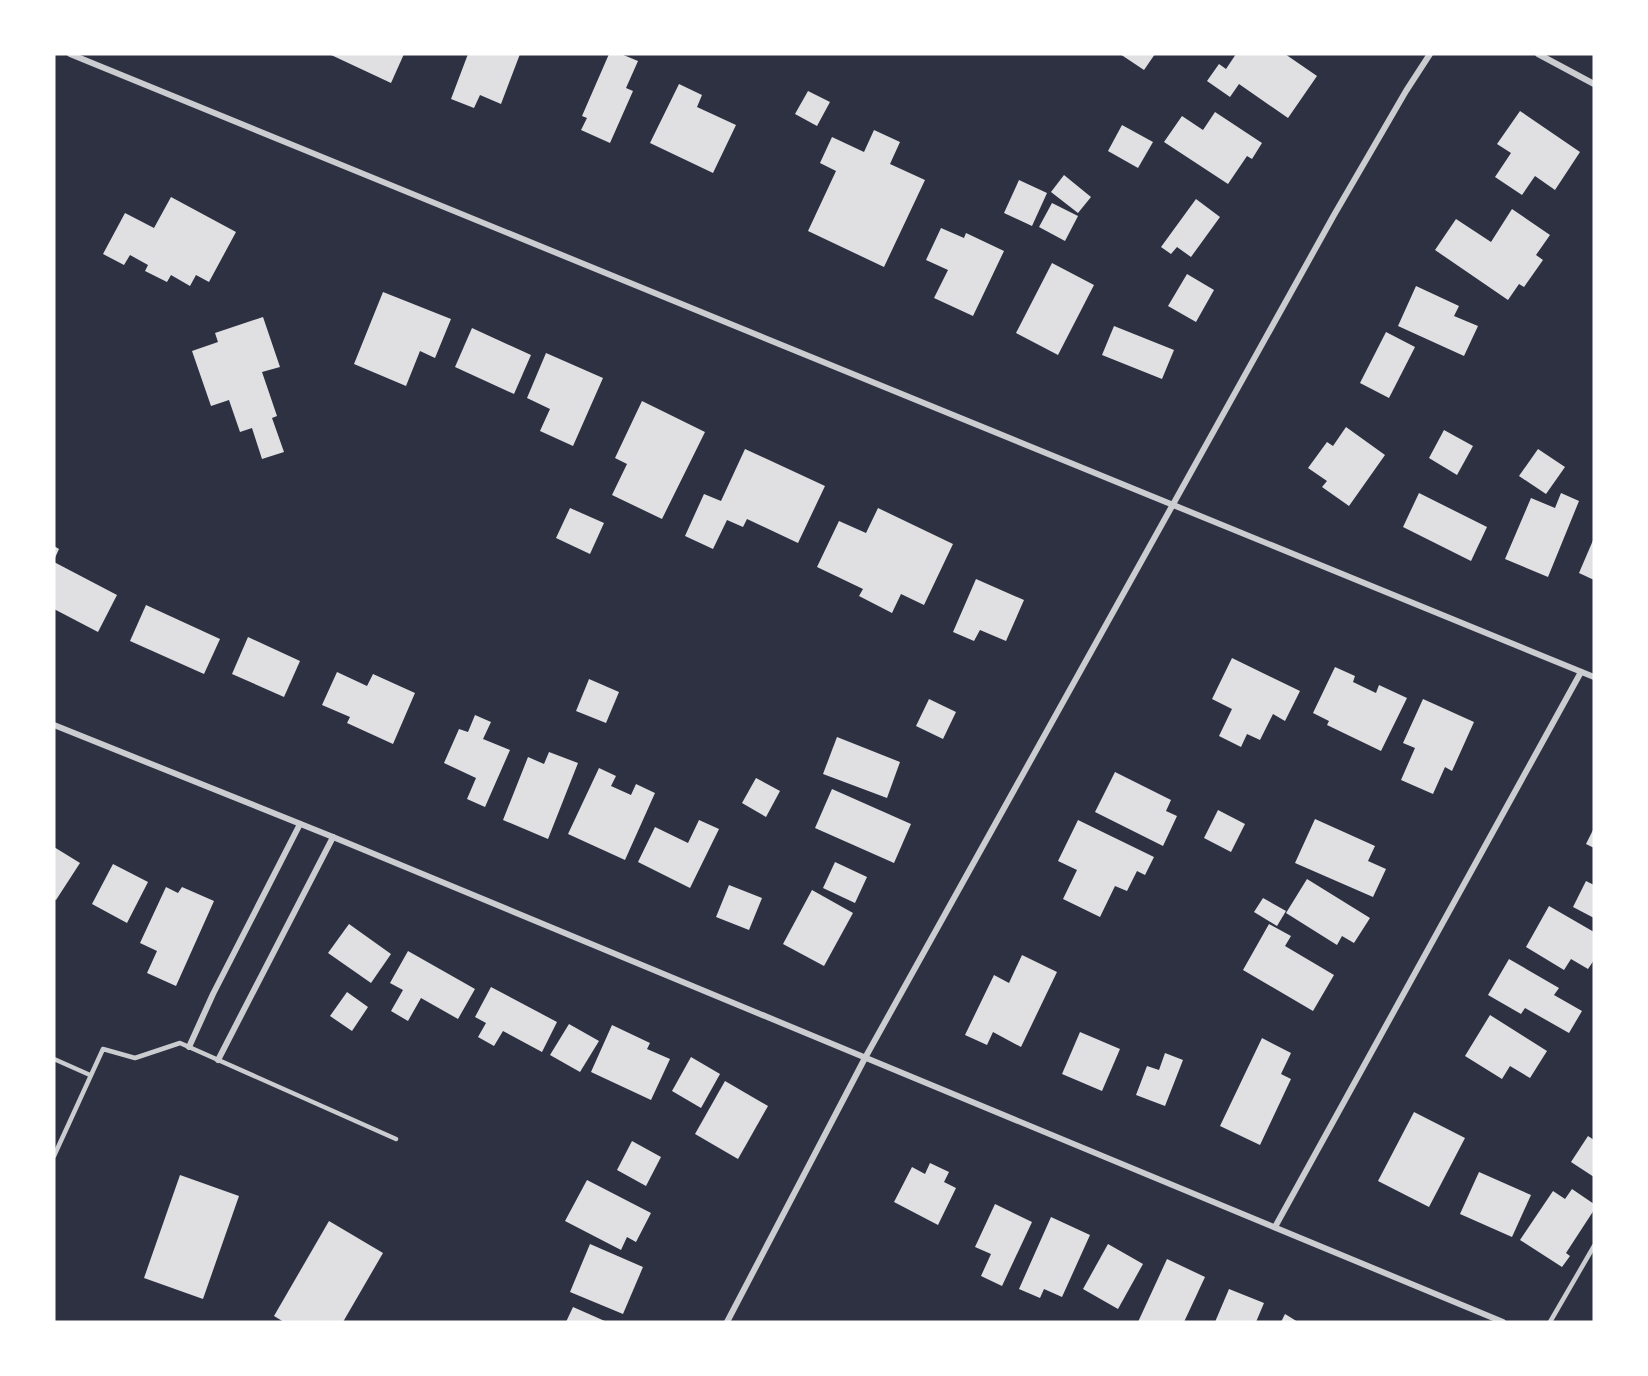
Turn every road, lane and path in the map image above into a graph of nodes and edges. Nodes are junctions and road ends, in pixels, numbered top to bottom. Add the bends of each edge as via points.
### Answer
1 (70, 54) edge
2 (1430, 54) edge
3 (1538, 54) edge
4 (1594, 84) edge
5 (1173, 506) junction
6 (1581, 672) junction
7 (1594, 677) edge
8 (54, 725) edge
9 (300, 824) junction
10 (333, 837) junction
11 (189, 1047) junction
12 (865, 1058) junction
13 (54, 1059) edge
14 (218, 1060) junction
15 (90, 1075) junction
16 (396, 1139) dead end
17 (54, 1156) edge
18 (1275, 1227) junction
19 (1594, 1246) edge
20 (728, 1322) edge
21 (1503, 1322) edge
22 (1550, 1322) edge

1 - 5 street
2 - 5 street via 1346,195
3 - 4 street
5 - 6 street
5 - 12 street
6 - 7 street
6 - 18 street
8 - 9 street
9 - 10 street
9 - 11 street
10 - 12 street
10 - 14 street
11 - 14 lane
11 - 15 lane via 180,1042 135,1058 103,1049
12 - 18 street
12 - 20 street
13 - 15 lane
14 - 16 lane
15 - 17 lane
18 - 21 street
19 - 22 lane

